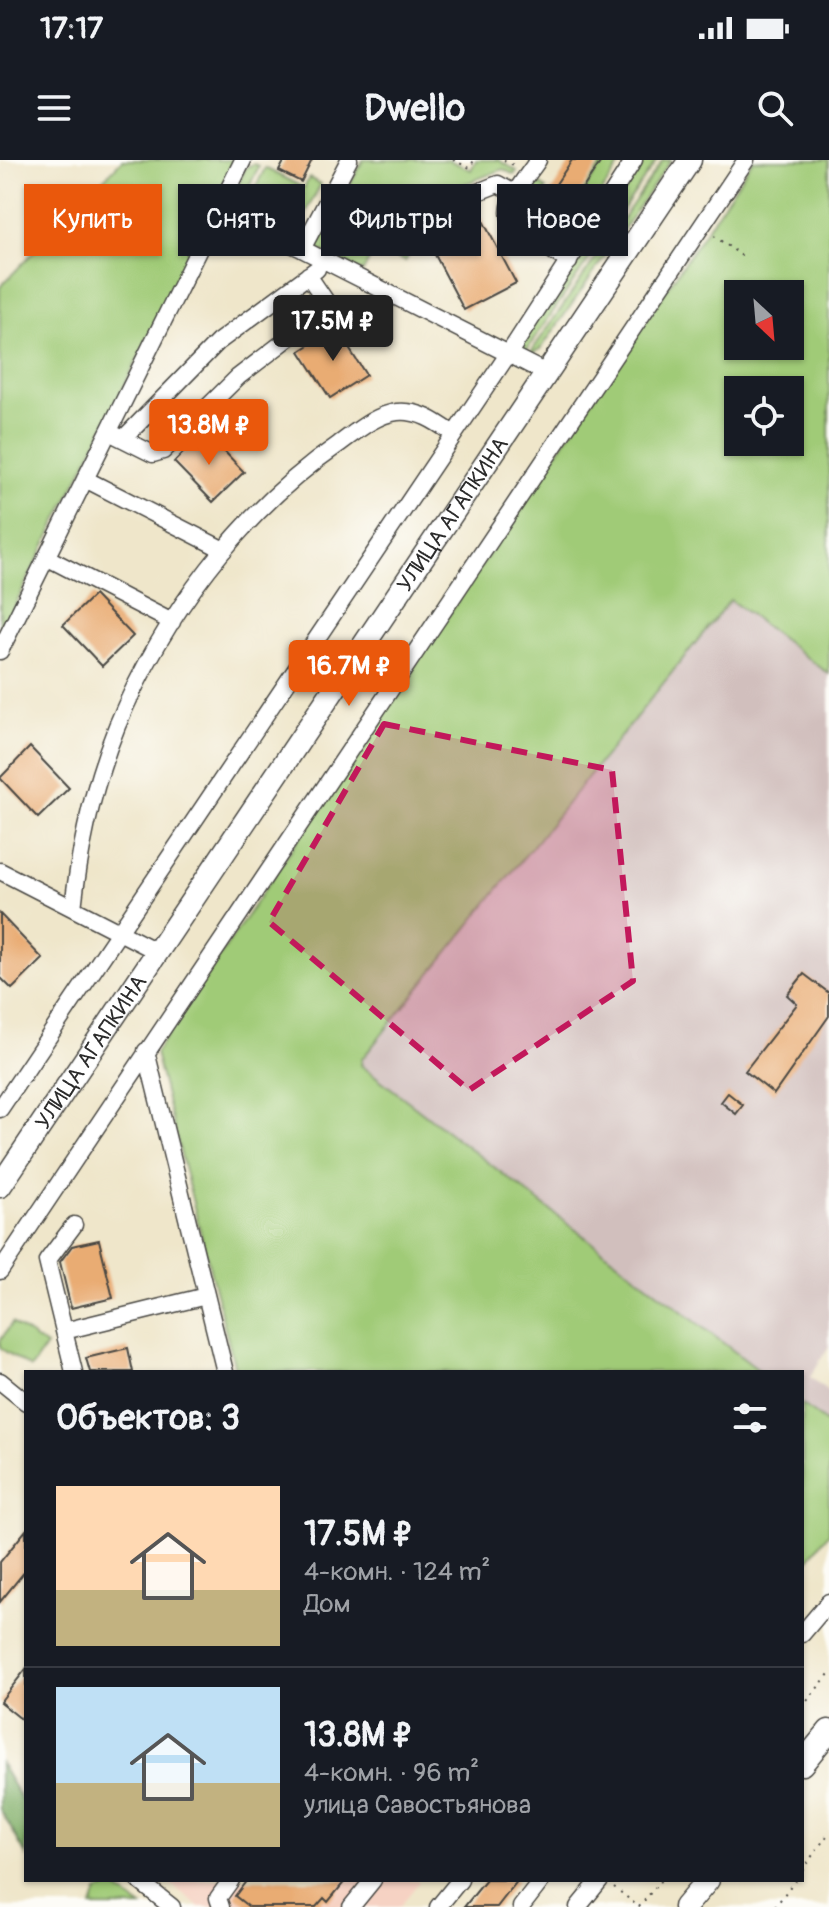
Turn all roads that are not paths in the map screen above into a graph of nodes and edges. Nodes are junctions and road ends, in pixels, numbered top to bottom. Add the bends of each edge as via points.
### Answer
1 (243, 160) edge
2 (349, 160) edge
3 (538, 160) edge
4 (634, 160) edge
5 (690, 160) edge
6 (746, 160) edge
7 (231, 184) edge
8 (336, 184) edge
9 (522, 184) edge
10 (321, 212) edge
11 (305, 243) edge
12 (305, 250) edge
13 (197, 256) edge
14 (560, 256) edge
15 (328, 262) junction
16 (569, 262) junction
17 (308, 275) junction
18 (509, 353) junction
19 (546, 373) junction
20 (452, 433) junction
21 (116, 435) junction
22 (85, 479) junction
23 (224, 550) junction
24 (46, 557) junction
25 (172, 622) junction
26 (0, 651) edge
27 (0, 871) edge
28 (73, 908) junction
29 (118, 931) junction
30 (158, 952) junction
31 (146, 1051) junction
32 (0, 1109) edge
33 (0, 1186) edge
34 (74, 1225) dead end
35 (0, 1271) edge
36 (206, 1296) junction
37 (64, 1331) junction
38 (74, 1370) edge
39 (224, 1370) edge
40 (0, 1381) edge
41 (24, 1400) edge
42 (829, 1602) edge
43 (804, 1632) edge
44 (829, 1731) edge
45 (804, 1762) edge
46 (141, 1882) edge
47 (230, 1882) edge
48 (371, 1882) edge
49 (458, 1882) edge
50 (540, 1882) edge
51 (600, 1882) edge
52 (706, 1882) edge
53 (172, 1907) edge
54 (221, 1907) edge
55 (351, 1907) edge
56 (438, 1907) edge
57 (521, 1907) edge
58 (578, 1907) edge
59 (685, 1907) edge

1 - 7 street
2 - 8 street
3 - 9 street
4 - 16 street
5 - 19 main road, УЛИЦА АГАПКИНА
6 - 31 street
10 - 11 street
12 - 15 street
13 - 21 street
14 - 16 street
15 - 17 street
15 - 18 street
16 - 18 street
17 - 21 street via 218,342
17 - 21 street via 326,304 322,314 238,377 163,451 153,454
18 - 19 street
18 - 20 street
19 - 30 main road, УЛИЦА АГАПКИНА
20 - 23 street via 417,414 377,418 298,476
20 - 29 street
21 - 22 street
22 - 23 street
22 - 24 street
23 - 25 street
24 - 25 street
24 - 26 street
25 - 28 street via 135,686 102,768 79,855
27 - 28 street
28 - 29 street
29 - 30 street
29 - 32 street
30 - 33 main road, УЛИЦА АГАПКИНА
31 - 35 street
31 - 36 street
34 - 37 street via 47,1261
36 - 37 street
36 - 39 street
37 - 38 street
40 - 41 street
42 - 43 street
44 - 45 main road
46 - 53 street
47 - 54 street via 218,1898
48 - 55 street
49 - 56 street
50 - 57 street
51 - 58 street
52 - 59 main road

